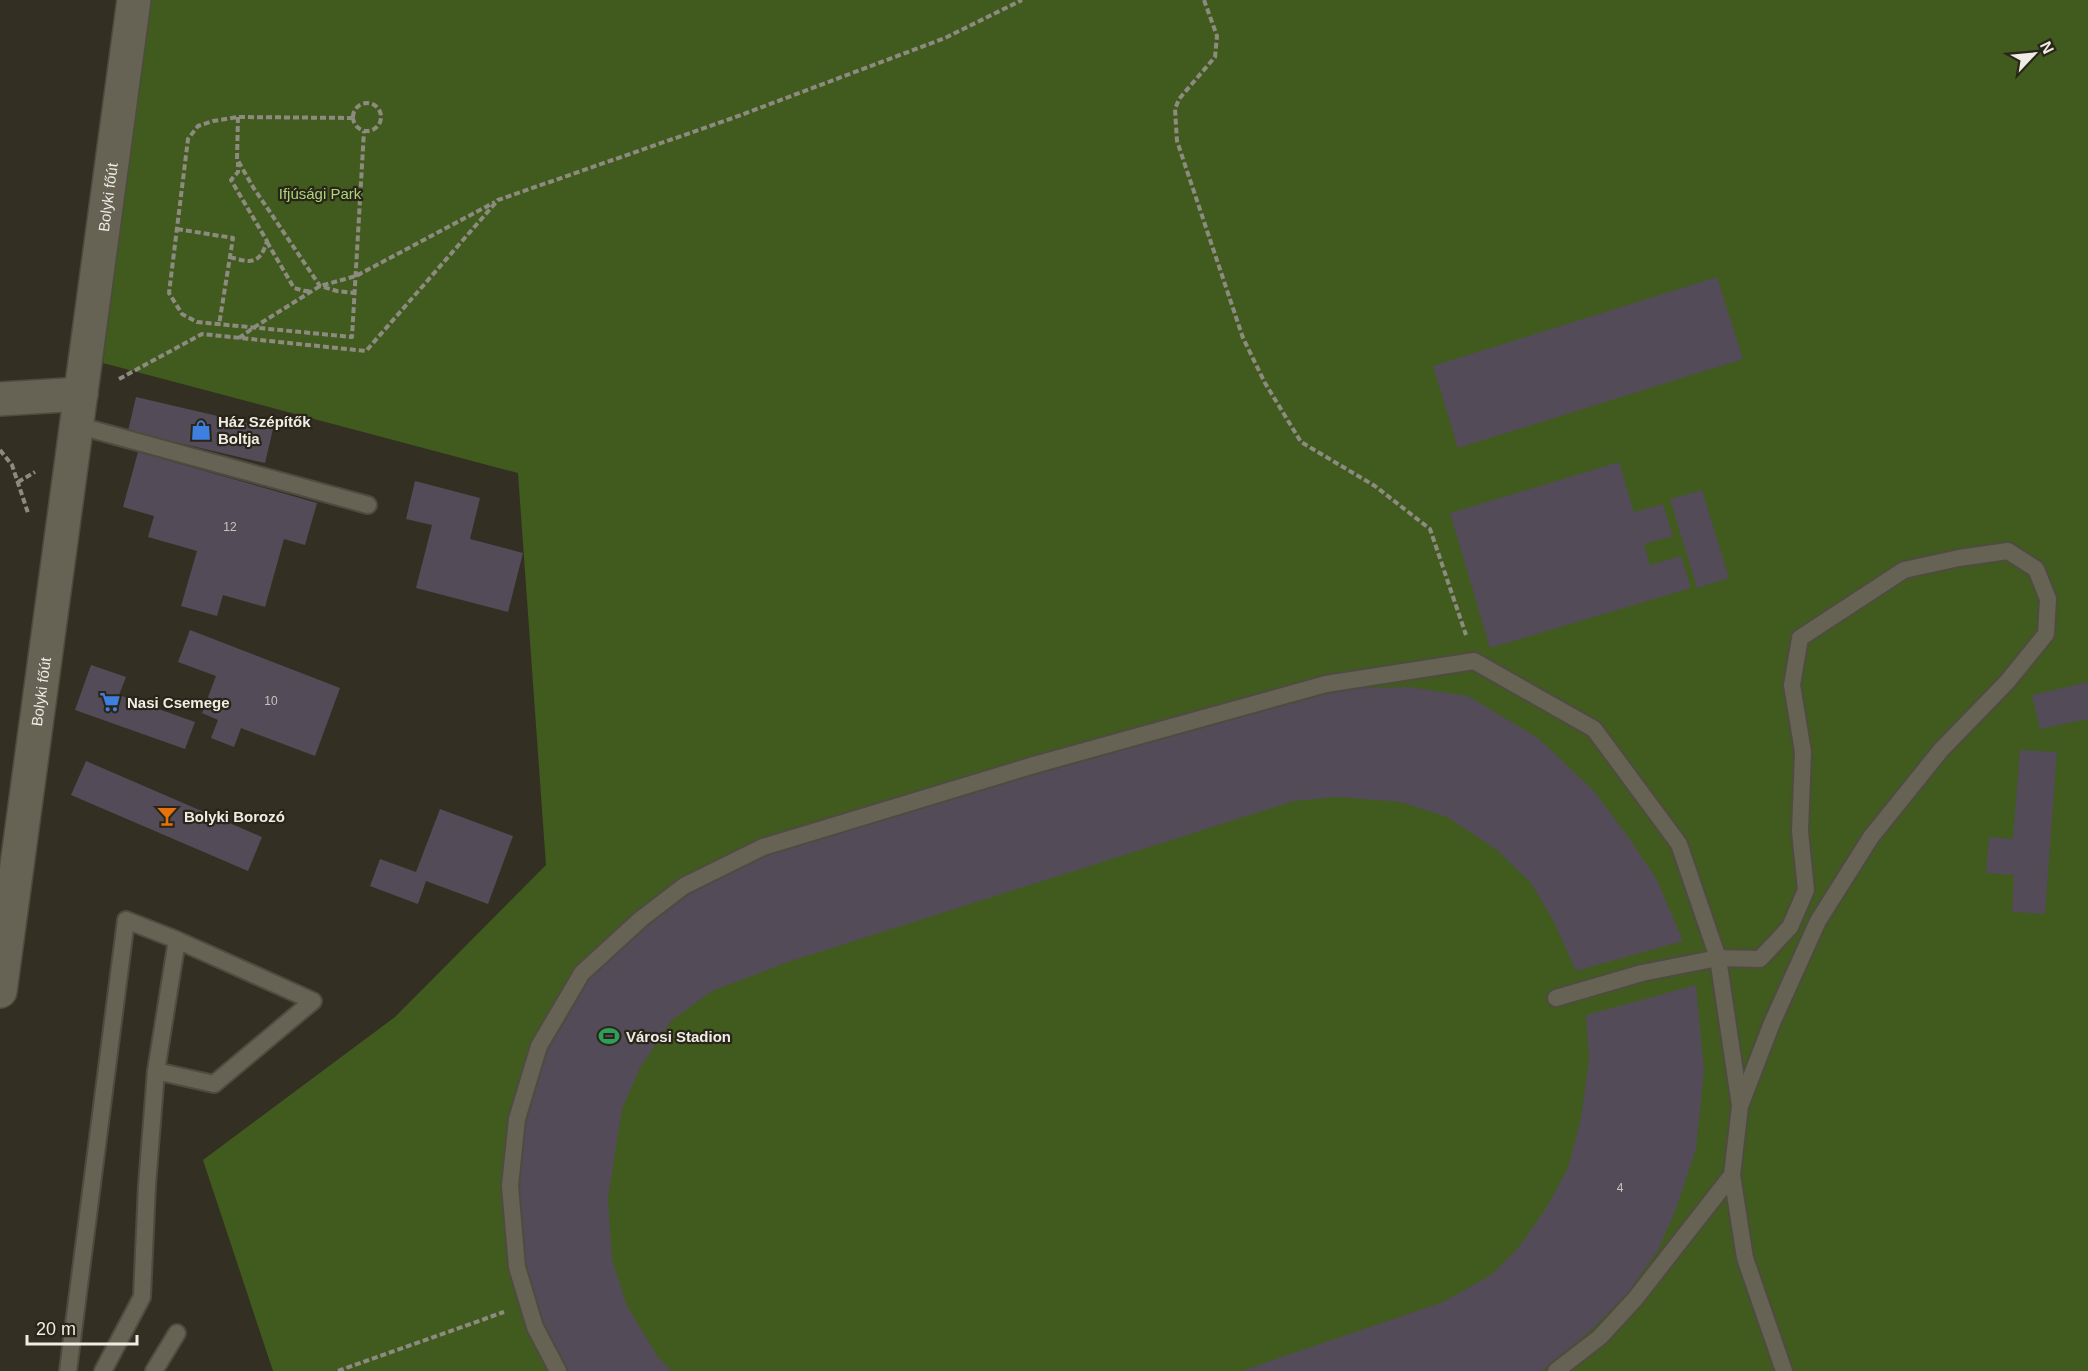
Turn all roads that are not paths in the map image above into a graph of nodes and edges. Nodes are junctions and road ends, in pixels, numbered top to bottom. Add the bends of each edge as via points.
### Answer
1 (134, 0) edge
2 (0, 399) edge
3 (79, 410) junction
4 (368, 505) dead end
5 (8, 868) edge
6 (177, 940) junction
7 (1718, 958) junction
8 (0, 991) edge
9 (1556, 998) dead end
10 (156, 1071) junction
11 (1740, 1106) junction
12 (1732, 1175) junction
13 (177, 1333) dead end
14 (68, 1371) edge
15 (103, 1371) edge
16 (154, 1371) edge
17 (558, 1371) edge
18 (1556, 1371) edge
19 (1784, 1371) edge

1 - 3 main road, Bolyki főút
2 - 3 main road
3 - 4 lane
3 - 5 main road, Bolyki főút
5 - 8 main road, Bolyki főút
6 - 10 lane
6 - 10 lane via 314,1001 214,1084
6 - 14 lane via 126,920
7 - 9 lane via 1642,973
7 - 11 lane
7 - 11 lane via 1760,959 1790,927 1806,890 1800,831 1803,752 1792,685 1800,638 1904,570 2008,551 2036,569 2048,599 2046,634 2007,682 1941,750 1871,837 1818,921
7 - 17 lane via 1679,843 1594,729 1474,661 1326,684 1034,765 763,847 684,885 640,919 582,973 539,1046 517,1119 510,1186 517,1267 535,1327
10 - 15 lane via 142,1297
11 - 12 lane
12 - 18 lane via 1635,1299 1600,1336
12 - 19 lane via 1745,1258
13 - 16 lane

